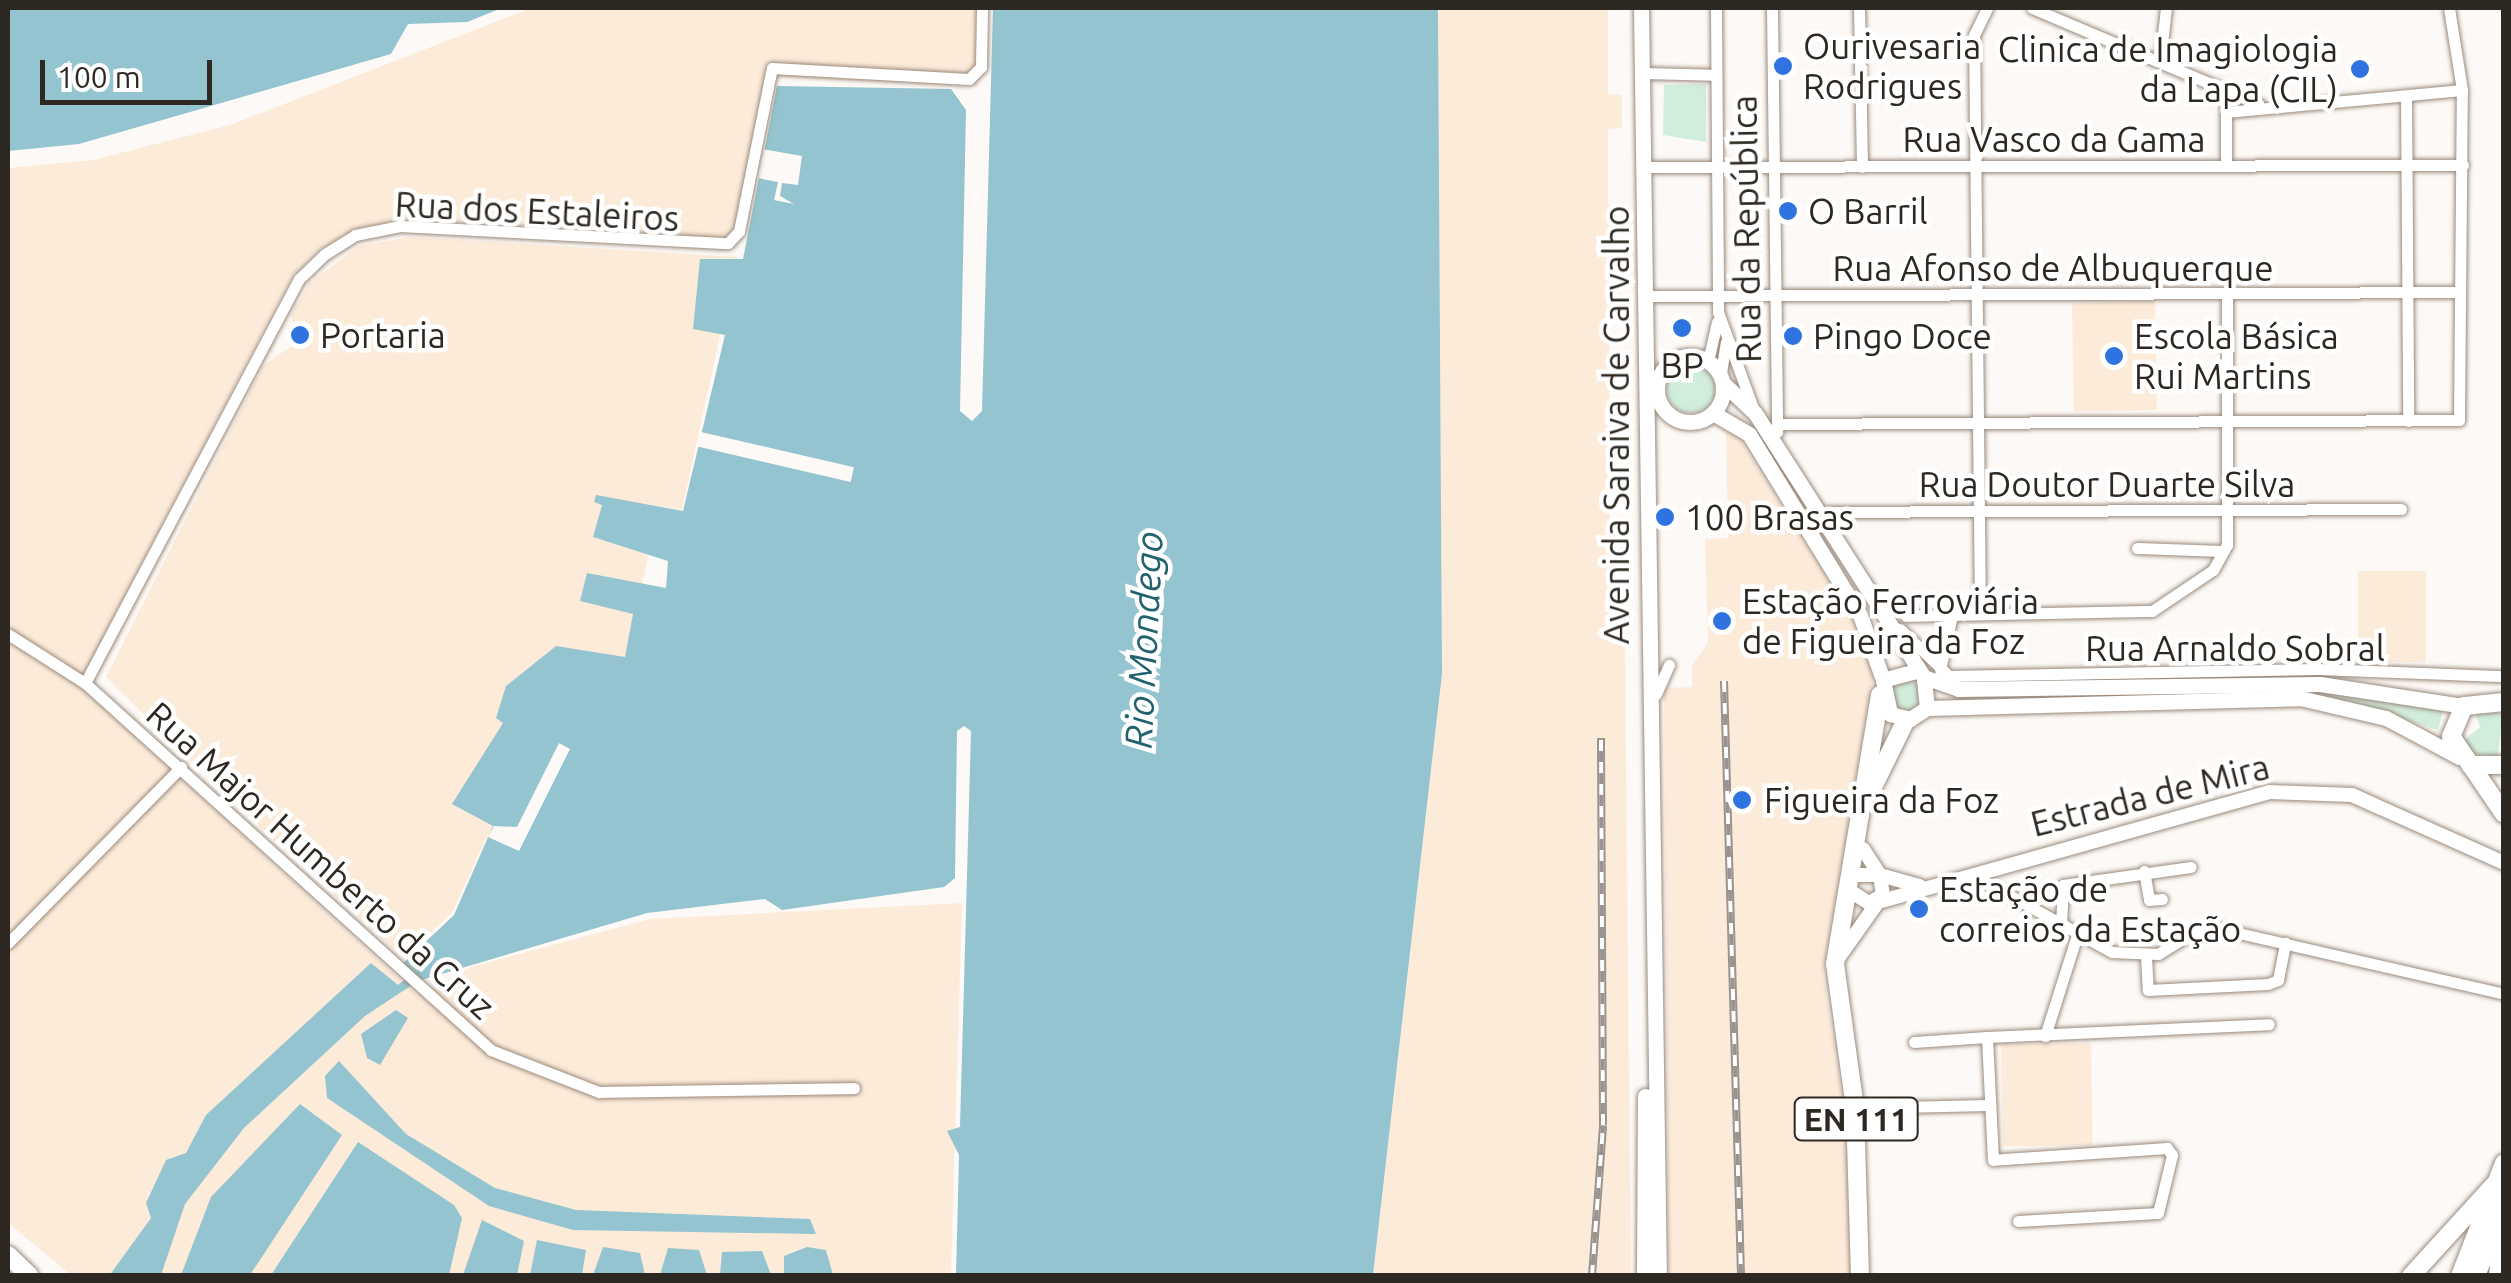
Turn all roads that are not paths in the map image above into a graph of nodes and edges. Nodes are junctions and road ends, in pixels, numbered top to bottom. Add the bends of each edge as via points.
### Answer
1 (982, 8) edge
2 (1641, 8) edge
3 (1716, 8) edge
4 (1772, 8) edge
5 (1859, 8) edge
6 (1988, 8) edge
7 (2032, 8) edge
8 (2166, 8) edge
9 (2450, 8) edge
10 (2160, 62) junction
11 (1641, 73) junction
12 (1716, 75) junction
13 (2226, 90) junction
14 (2462, 90) junction
15 (2406, 96) junction
16 (2258, 104) junction
17 (2226, 112) junction
18 (2405, 165) junction
19 (2463, 165) junction
20 (1772, 166) junction
21 (2226, 166) junction
22 (1646, 167) junction
23 (1718, 167) junction
24 (1862, 167) junction
25 (1976, 168) junction
26 (2407, 292) junction
27 (2460, 292) junction
28 (2227, 295) junction
29 (1646, 296) junction
30 (1977, 296) junction
31 (1718, 297) junction
32 (1774, 297) junction
33 (1718, 312) junction
34 (1645, 340) junction
35 (1726, 342) junction
36 (1670, 362) junction
37 (1718, 373) junction
38 (1656, 392) junction
39 (1713, 413) junction
40 (1754, 413) junction
41 (1674, 417) junction
42 (2408, 420) junction
43 (2226, 422) junction
44 (1777, 424) junction
45 (1977, 425) junction
46 (1643, 442) junction
47 (1777, 451) junction
48 (2401, 509) dead end
49 (1977, 511) junction
50 (1812, 512) junction
51 (2228, 513) junction
52 (2137, 548) dead end
53 (2223, 551) junction
54 (1874, 606) junction
55 (1952, 614) junction
56 (1980, 614) junction
57 (1906, 616) dead end
58 (8, 634) edge
59 (1670, 665) dead end
60 (1940, 670) junction
61 (1920, 674) junction
62 (2498, 677) edge
63 (85, 683) junction
64 (1882, 688) junction
65 (2501, 701) edge
66 (2464, 706) junction
67 (1927, 708) junction
68 (1906, 720) junction
69 (2465, 761) junction
70 (2504, 765) edge
71 (181, 766) junction
72 (2499, 808) edge
73 (1649, 842) junction
74 (1863, 849) junction
75 (2504, 863) edge
76 (2191, 867) dead end
77 (2144, 871) junction
78 (1970, 873) junction
79 (1880, 875) junction
80 (1852, 883) junction
81 (1920, 886) junction
82 (2162, 898) dead end
83 (1878, 902) junction
84 (2061, 924) junction
85 (2076, 934) junction
86 (2285, 943) junction
87 (8, 944) edge
88 (2146, 956) junction
89 (1835, 964) junction
90 (2499, 992) edge
91 (2269, 1024) dead end
92 (2044, 1036) junction
93 (1987, 1038) junction
94 (1914, 1042) dead end
95 (854, 1088) dead end
96 (1988, 1106) junction
97 (1855, 1108) junction
98 (2504, 1162) edge
99 (2494, 1185) junction
100 (2504, 1203) edge
101 (2504, 1220) edge
102 (2018, 1221) dead end
103 (8, 1256) edge
104 (30, 1276) edge
105 (1644, 1276) edge
106 (1659, 1276) edge
107 (1860, 1276) edge
108 (2411, 1276) edge
109 (2460, 1276) edge
110 (2476, 1276) edge
111 (2498, 1276) edge

1 - 63 street, Rua dos Estaleiros via 981,67 969,79 772,68 739,231 728,244 400,226 355,235 325,254 299,279
2 - 11 main road, Avenida Saraiva de Carvalho
3 - 12 street
4 - 20 street, Rua da República
5 - 24 street
6 - 25 street via 1974,35
7 - 10 street
8 - 10 street
9 - 14 street
10 - 13 street
11 - 12 street
11 - 22 main road, Avenida Saraiva de Carvalho
12 - 23 street
13 - 16 street
13 - 17 street
14 - 15 street
14 - 19 street
15 - 16 street
15 - 18 street
16 - 17 street
17 - 21 street
18 - 19 street, Rua Vasco da Gama
18 - 21 street, Rua Vasco da Gama
18 - 26 street
19 - 27 street
20 - 23 street, Rua Vasco da Gama
20 - 24 street, Rua Vasco da Gama
20 - 32 street, Rua da República
21 - 25 street, Rua Vasco da Gama
22 - 23 street, Rua Vasco da Gama
22 - 29 main road, Avenida Saraiva de Carvalho
23 - 31 street
24 - 25 street, Rua Vasco da Gama
25 - 30 street
26 - 27 street, Rua Afonso de Albuquerque
26 - 28 street, Rua Afonso de Albuquerque
26 - 42 street
27 - 42 street via 2460,420
28 - 30 street, Rua Afonso de Albuquerque
28 - 43 street
29 - 31 street, Rua Afonso de Albuquerque
29 - 34 main road, Avenida Saraiva de Carvalho
30 - 32 street, Rua Afonso de Albuquerque
30 - 45 street
31 - 32 street, Rua Afonso de Albuquerque
31 - 33 street
32 - 44 street, Rua da República
33 - 35 street
33 - 37 street
34 - 36 main road
34 - 38 main road
34 - 46 main road, Avenida Saraiva de Carvalho
35 - 37 street
35 - 40 street
36 - 37 main road
36 - 38 main road
37 - 39 main road
37 - 40 main road
38 - 41 main road
38 - 46 main road
39 - 41 main road
39 - 64 main road via 1749,434 1860,615
40 - 47 main road
41 - 46 main road
42 - 43 street
43 - 45 street
43 - 51 street
44 - 45 street
44 - 47 street, Rua da República
45 - 49 street
46 - 73 main road, Avenida Saraiva de Carvalho
47 - 50 main road
48 - 51 street, Rua Doutor Duarte Silva
49 - 50 street, Rua Doutor Duarte Silva
49 - 51 street, Rua Doutor Duarte Silva
49 - 56 street
50 - 54 main road
51 - 53 street
52 - 53 street
53 - 56 street via 2185,594 2152,611
54 - 60 street
54 - 61 main road
55 - 56 street
55 - 57 street
55 - 60 street
58 - 63 street, Rua Major Humberto da Cruz
59 - 73 street via 1656,686
60 - 62 street, Rua Arnaldo Sobral via 2355,670
61 - 64 main road
61 - 66 main road via 1958,689 2320,684
61 - 67 main road
62 - 65 street
63 - 71 street, Rua Major Humberto da Cruz
64 - 68 main road via 1890,714
64 - 80 main road, EN 111
65 - 66 main road
66 - 69 main road via 2452,725
67 - 68 main road
67 - 69 main road via 2300,698 2386,718
68 - 74 main road, EN 111 via 1879,761
69 - 70 main road
69 - 72 main road
71 - 87 street
71 - 95 street, Rua Major Humberto da Cruz via 491,1050 599,1092
73 - 105 main road
73 - 106 main road
74 - 79 street
74 - 80 main road, EN 111
75 - 78 street, Estrada de Mira via 2410,816 2311,788
76 - 77 street
77 - 82 street via 2148,900
77 - 84 street via 2058,888
78 - 81 street, Estrada de Mira
78 - 84 street
79 - 80 street
79 - 81 street
79 - 83 street
80 - 83 street
80 - 89 main road, EN 111
81 - 83 street, Estrada de Mira
83 - 89 street
84 - 85 street
85 - 88 street
85 - 92 street
86 - 88 street via 2195,931
86 - 88 street via 2278,980 2268,984 2148,990
86 - 90 street
89 - 97 main road, EN 111
91 - 92 street
92 - 93 street
93 - 94 street
93 - 96 street
96 - 97 street
96 - 102 street via 1993,1160 2167,1148 2158,1213
97 - 107 main road, EN 111
98 - 99 main road
99 - 108 main road
99 - 109 main road
100 - 110 main road
101 - 111 main road
103 - 104 main road

